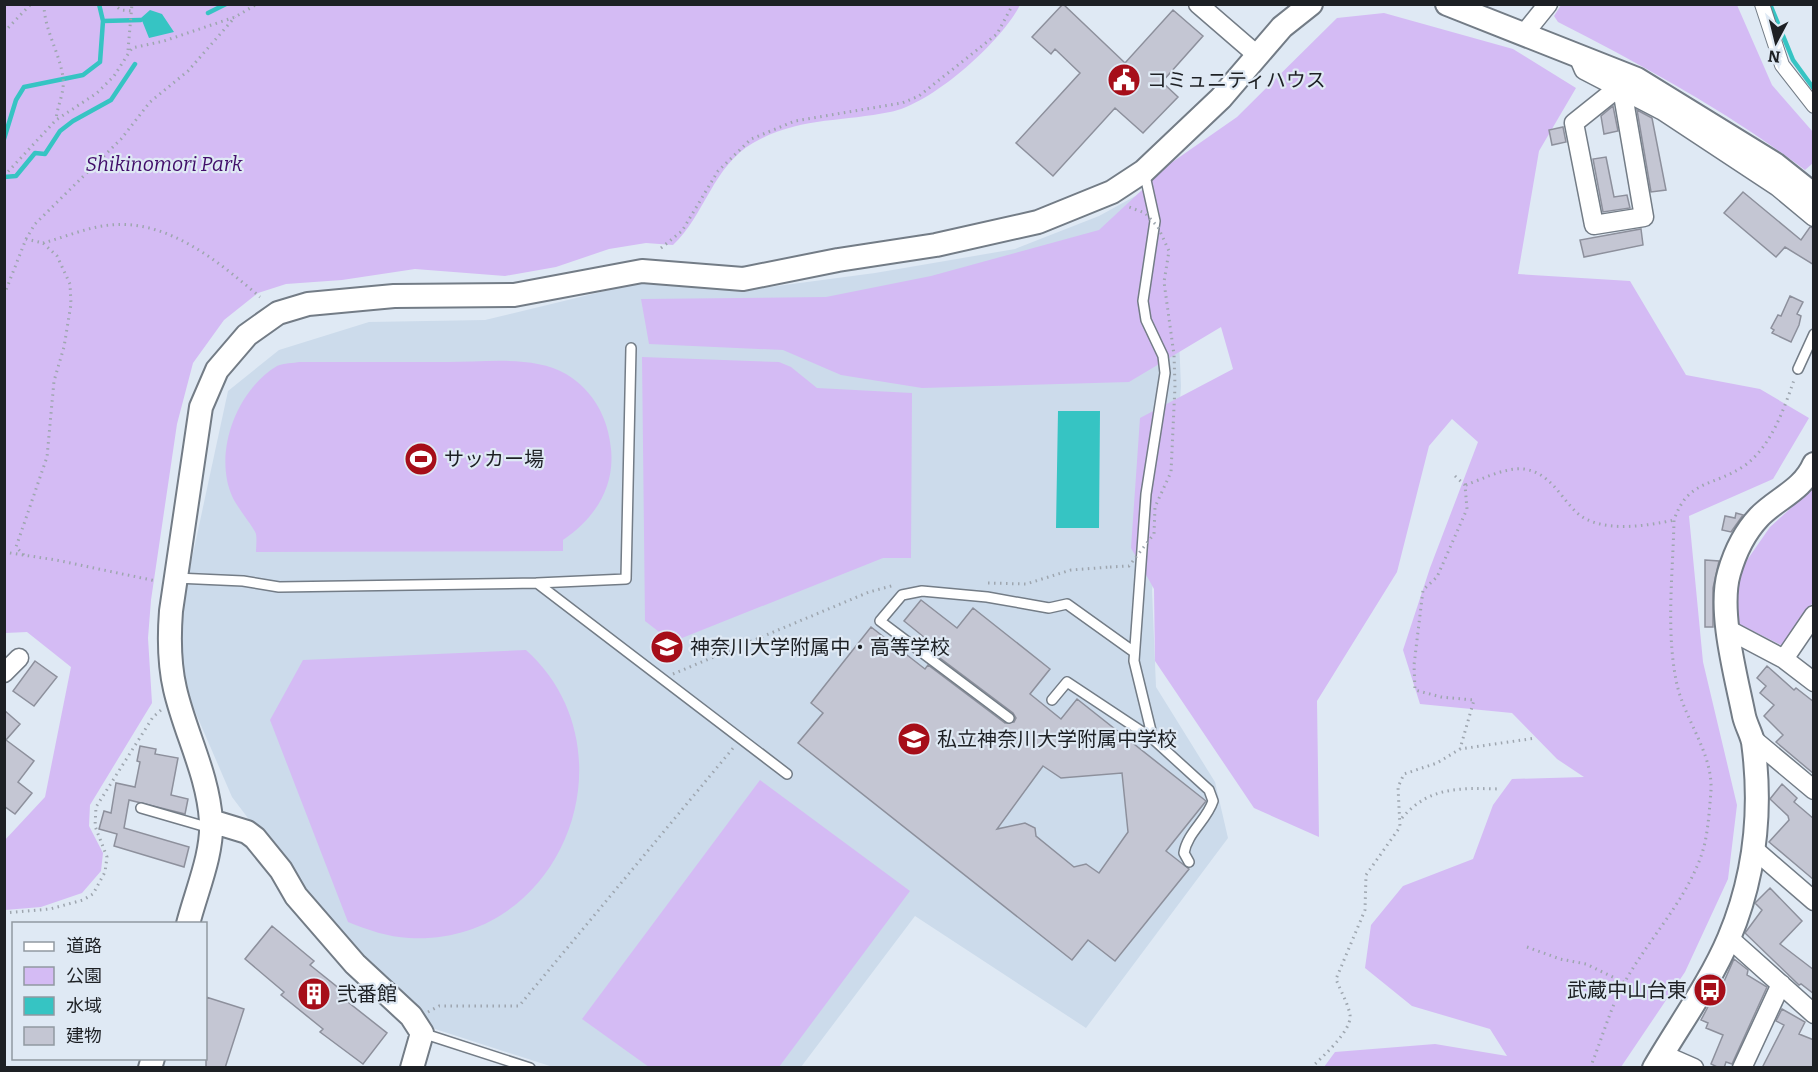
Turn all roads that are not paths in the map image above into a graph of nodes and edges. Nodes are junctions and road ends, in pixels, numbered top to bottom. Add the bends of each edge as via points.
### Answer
1 (1198, 4) edge
2 (1311, 4) edge
3 (1447, 4) edge
4 (1548, 4) edge
5 (1762, 4) edge
6 (1523, 35) junction
7 (1257, 55) junction
8 (1578, 56) junction
9 (1621, 88) junction
10 (1814, 106) edge
11 (1144, 171) junction
12 (1814, 195) edge
13 (1814, 217) edge
14 (1814, 334) edge
15 (631, 348) dead end
16 (1798, 369) road end
17 (1812, 472) edge
18 (165, 580) junction
19 (537, 583) junction
20 (1814, 615) edge
21 (1729, 630) junction
22 (1134, 652) junction
23 (19, 658) dead end
24 (1784, 659) junction
25 (4, 673) edge
26 (1814, 682) edge
27 (1052, 700) dead end
28 (1009, 718) dead end
29 (1153, 739) junction
30 (1753, 739) junction
31 (787, 774) dead end
32 (1814, 790) edge
33 (141, 808) dead end
34 (211, 825) junction
35 (1755, 850) junction
36 (1189, 862) dead end
37 (1814, 901) edge
38 (188, 922) edge
39 (1729, 938) junction
40 (1781, 984) junction
41 (1814, 1014) edge
42 (418, 1027) junction
43 (1658, 1061) edge
44 (412, 1068) edge
45 (530, 1068) edge
46 (1694, 1068) edge
47 (1742, 1068) edge

1 - 7 street
2 - 7 street via 1282,27
3 - 6 street
4 - 6 street
5 - 10 street via 1782,64
6 - 8 street
7 - 11 street via 1221,98
8 - 9 street via 1584,70
8 - 12 street via 1637,79 1774,164
9 - 9 street via 1574,123 1594,225 1644,217
9 - 13 street via 1778,187
11 - 18 street via 1112,192 1038,222 936,245 743,279 642,271 514,295 394,296 308,304 278,313 247,335 217,370 201,407
11 - 22 lane via 1155,221 1143,301 1146,320 1163,356 1165,373 1146,494
14 - 16 lane
15 - 19 lane via 626,579
17 - 21 street via 1784,500 1760,516 1743,538 1734,556 1724,602
18 - 19 lane via 243,581 279,587
18 - 34 street via 175,689 203,777
19 - 31 lane
20 - 24 street
21 - 24 street
21 - 30 street via 1745,719
22 - 28 lane via 1067,604 1049,608 922,591 902,596 880,621
22 - 29 lane via 1138,686
23 - 25 street
24 - 26 street
27 - 29 lane via 1067,682
29 - 36 lane via 1209,790 1213,801 1185,843 1184,853
30 - 32 street
30 - 35 street
33 - 34 lane
34 - 38 street
34 - 42 street via 247,832 255,838 296,896 355,964
35 - 37 street
35 - 39 street
39 - 40 street
39 - 43 street
40 - 41 street
40 - 47 street
42 - 44 street
42 - 45 lane
43 - 46 street

